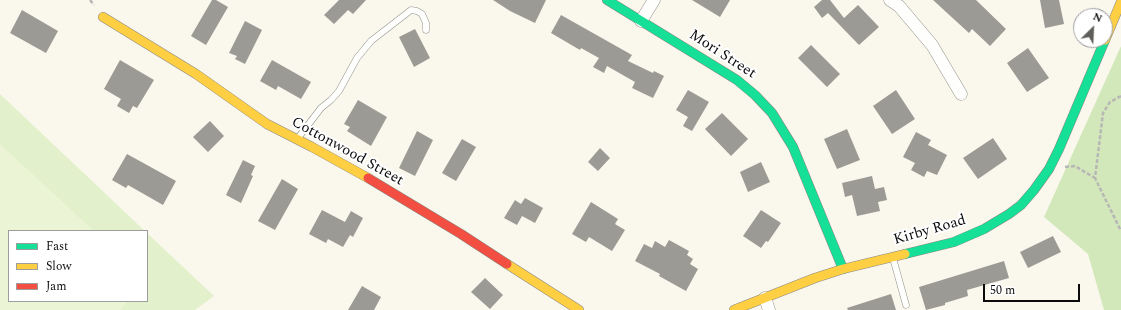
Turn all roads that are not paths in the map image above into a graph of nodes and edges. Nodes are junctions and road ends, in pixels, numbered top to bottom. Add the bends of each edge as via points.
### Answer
1 (607, 0) edge
2 (654, 0) edge
3 (890, 0) edge
4 (1121, 2) edge
5 (103, 17) dead end
6 (641, 21) junction
7 (1113, 21) edge
8 (426, 30) dead end
9 (1102, 48) edge
10 (961, 94) dead end
11 (297, 139) junction
12 (892, 257) junction
13 (843, 269) junction
14 (765, 298) junction
15 (906, 305) dead end
16 (579, 310) edge
17 (734, 310) edge
18 (769, 310) edge

1 - 6 street, Mori Street
2 - 6 street
3 - 10 street via 899,6 932,45
4 - 7 street, Kirby Road
5 - 11 street, Cottonwood Street via 196,74 267,124
6 - 13 street, Mori Street via 737,80 772,113 793,147
8 - 11 lane via 422,14 411,10 371,41 357,58 339,91 320,108
9 - 12 street, Kirby Road via 1049,169 1021,205 989,226 954,242
11 - 16 street, Cottonwood Street via 448,226
12 - 13 street, Kirby Road
12 - 15 lane
13 - 14 street, Kirby Road
14 - 17 street, Kirby Road
14 - 18 street

